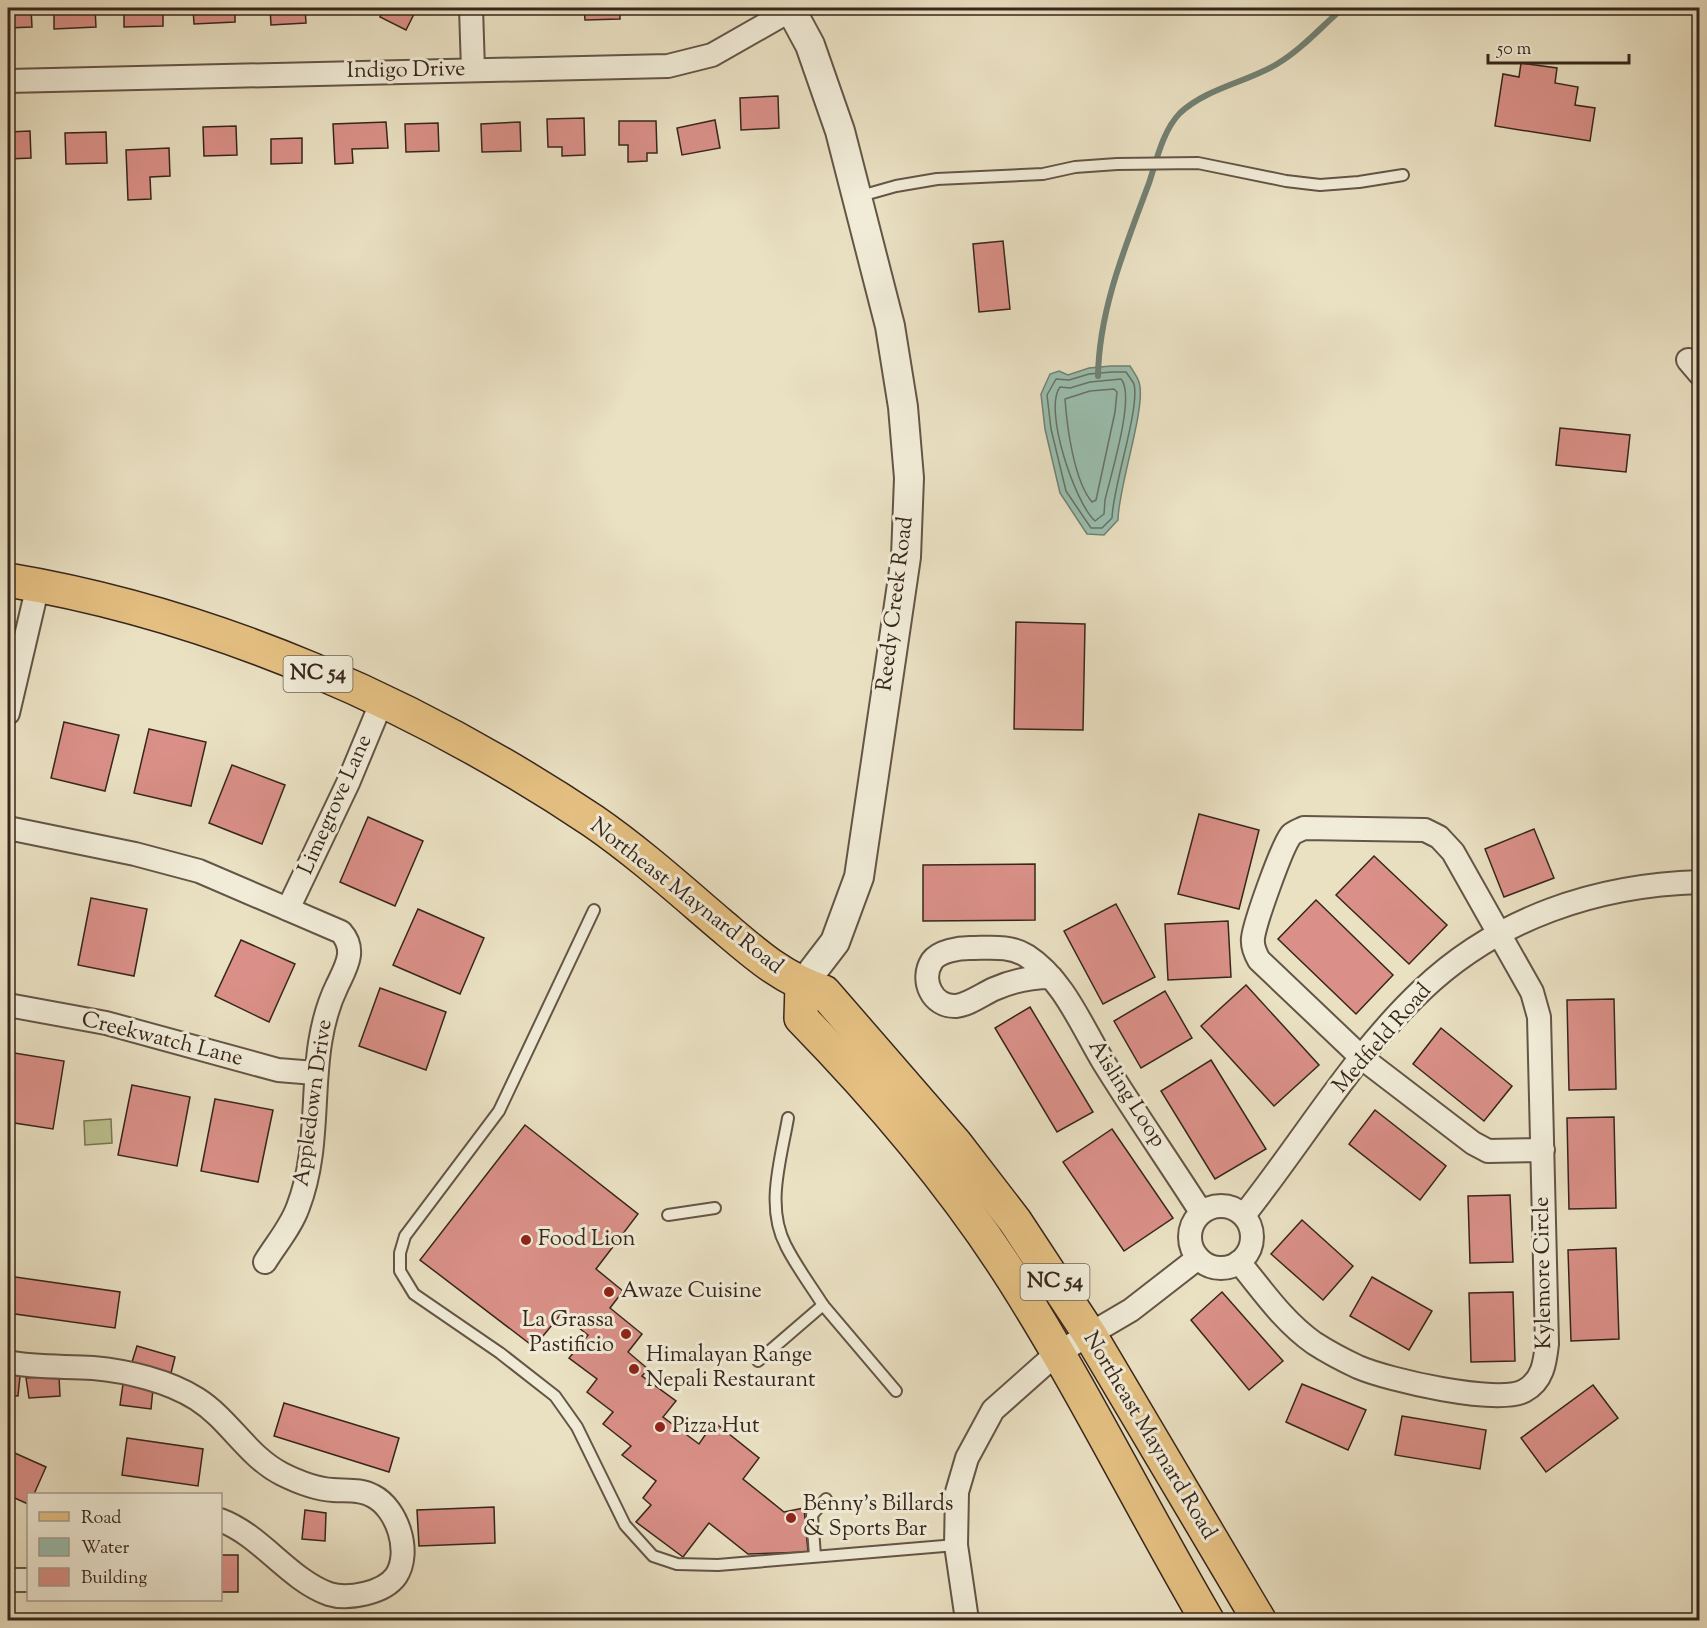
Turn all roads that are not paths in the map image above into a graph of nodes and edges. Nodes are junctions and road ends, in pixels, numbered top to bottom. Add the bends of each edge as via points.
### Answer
1 (471, 8) edge
2 (790, 9) edge
3 (473, 70) junction
4 (8, 81) edge
5 (1403, 175) dead end
6 (856, 197) junction
7 (23, 583) edge
8 (382, 701) junction
9 (8, 713) edge
10 (8, 828) edge
11 (1700, 882) edge
12 (288, 909) junction
13 (594, 910) dead end
14 (1498, 934) junction
15 (1051, 977) junction
16 (802, 985) junction
17 (8, 1005) edge
18 (1362, 1058) junction
19 (315, 1073) junction
20 (788, 1118) dead end
21 (1543, 1150) junction
22 (715, 1208) dead end
23 (1201, 1212) junction
24 (668, 1215) dead end
25 (1244, 1215) junction
26 (1198, 1258) junction
27 (265, 1262) dead end
28 (1239, 1262) junction
29 (823, 1305) junction
30 (1090, 1335) junction
31 (1056, 1354) junction
32 (758, 1361) dead end
33 (8, 1362) edge
34 (896, 1391) dead end
35 (825, 1499) dead end
36 (222, 1521) edge
37 (956, 1545) junction
38 (815, 1556) junction
39 (8, 1580) edge
40 (27, 1581) edge
41 (967, 1620) edge
42 (1207, 1620) edge
43 (1259, 1620) edge

1 - 3 street
2 - 3 street, Indigo Drive via 712,55 668,66
2 - 6 street, Reedy Creek Road via 810,45 827,92
3 - 4 street, Indigo Drive
5 - 6 lane via 1320,185 1286,182 1198,163 1117,164 1043,174 937,179
6 - 16 street, Reedy Creek Road via 890,326 903,407 909,478 906,557 859,877 835,942
7 - 8 main road, Northeast Maynard Road / NC 54 via 84,595 245,641
7 - 9 street
8 - 12 street, Limegrove Lane
8 - 16 main road, Northeast Maynard Road / NC 54 via 489,757 594,822 778,972
10 - 12 street, Appledown Drive via 177,864 226,880
11 - 14 street, Medfield Road via 1620,889 1567,903
12 - 19 street, Appledown Drive via 341,932 349,946 348,963 321,1028
13 - 38 lane via 499,1111 405,1236 400,1271 414,1294 555,1396 577,1426 625,1525 653,1556 677,1564 718,1565
14 - 18 street, Medfield Road via 1438,976
14 - 18 street, Kylemore Circle via 1448,845 1425,830 1304,828 1292,834 1266,896 1253,938 1254,951
14 - 21 street, Kylemore Circle via 1532,992 1539,1017
15 - 15 street, Aisling Loop via 1029,957 1013,949 965,948 942,953 933,959 926,974 928,990 939,1002 956,1006 1017,981
15 - 23 street, Aisling Loop
16 - 30 main road, Northeast Maynard Road / NC 54 via 824,992 837,1004 955,1143 1014,1221
16 - 31 main road, Northeast Maynard Road / NC 54 via 801,1018 936,1168 1015,1282
17 - 19 street, Creekwatch Lane via 106,1023 278,1070
18 - 21 street via 1488,1151
18 - 25 street, Medfield Road
19 - 27 street, Appledown Drive via 314,1131 308,1173 298,1207
20 - 29 lane via 776,1189 777,1222 785,1245
21 - 28 street, Kylemore Circle via 1545,1362 1534,1384 1515,1395 1499,1397 1435,1387 1359,1368 1292,1326
22 - 24 lane
23 - 25 street via 1218,1205
23 - 26 street via 1194,1220 1190,1240
25 - 28 street via 1253,1234 1247,1255
26 - 28 street via 1222,1268
26 - 30 street via 1131,1310
29 - 32 lane
29 - 34 lane
30 - 31 street
30 - 43 main road, Northeast Maynard Road / NC 54
31 - 37 street via 993,1410 967,1458 957,1492
31 - 42 main road, Northeast Maynard Road / NC 54
33 - 36 street via 130,1374 197,1399 260,1461 281,1473 306,1485 374,1496 393,1516 401,1534 402,1556 396,1576 375,1590 351,1598 330,1594
35 - 38 lane via 812,1515
37 - 38 lane
37 - 41 street
39 - 40 street

